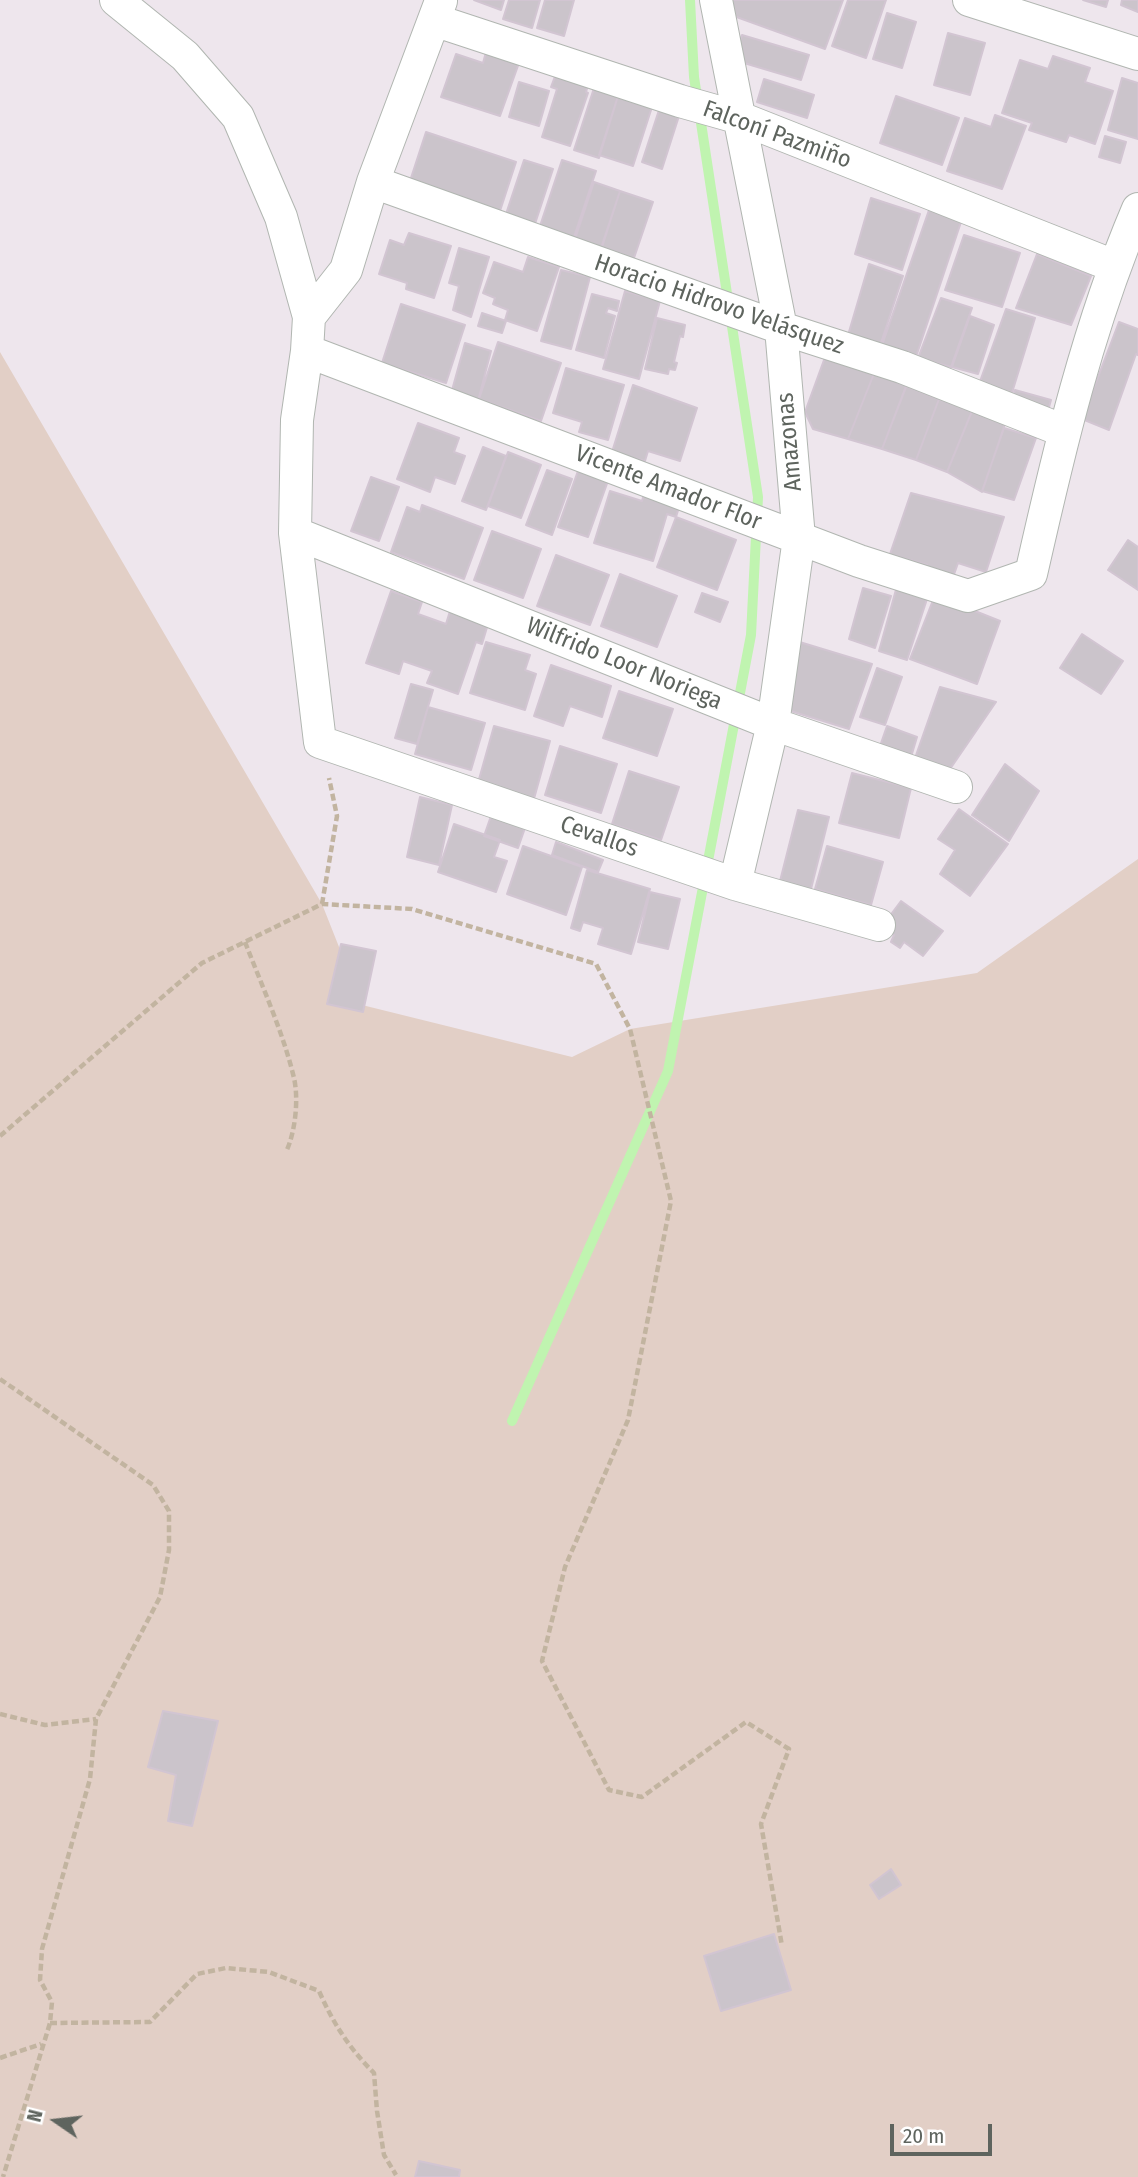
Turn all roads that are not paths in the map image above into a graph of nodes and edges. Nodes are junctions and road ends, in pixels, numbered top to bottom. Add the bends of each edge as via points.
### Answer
1 (116, 0) edge
2 (716, 0) edge
3 (969, 0) edge
4 (438, 10) edge
5 (1138, 54) edge
6 (734, 117) junction
7 (373, 181) junction
8 (1138, 209) edge
9 (1114, 266) junction
10 (309, 317) junction
11 (780, 328) junction
12 (307, 351) junction
13 (1064, 431) junction
14 (295, 533) junction
15 (799, 538) junction
16 (773, 723) junction
17 (956, 787) dead end
18 (735, 884) junction
19 (879, 925) dead end

1 - 10 street via 185,55 238,117 281,217
2 - 6 street, Amazonas
3 - 5 street
4 - 6 street, Falconí Pazmiño
4 - 7 street
6 - 9 street, Falconí Pazmiño
6 - 11 street, Amazonas
7 - 10 street via 346,270
7 - 11 street, Horacio Hidrovo Velásquez
8 - 9 street
9 - 13 street
10 - 12 street
11 - 13 street, Horacio Hidrovo Velásquez via 902,367
11 - 15 street, Amazonas
12 - 14 street via 297,420
12 - 15 street, Vicente Amador Flor
13 - 15 street, Vicente Amador Flor via 1031,573 968,597
14 - 16 street, Wilfrido Loor Noriega
14 - 18 street, Cevallos via 320,742
15 - 16 street, Amazonas
16 - 17 street, Wilfrido Loor Noriega
16 - 18 street, Amazonas
18 - 19 street, Cevallos

